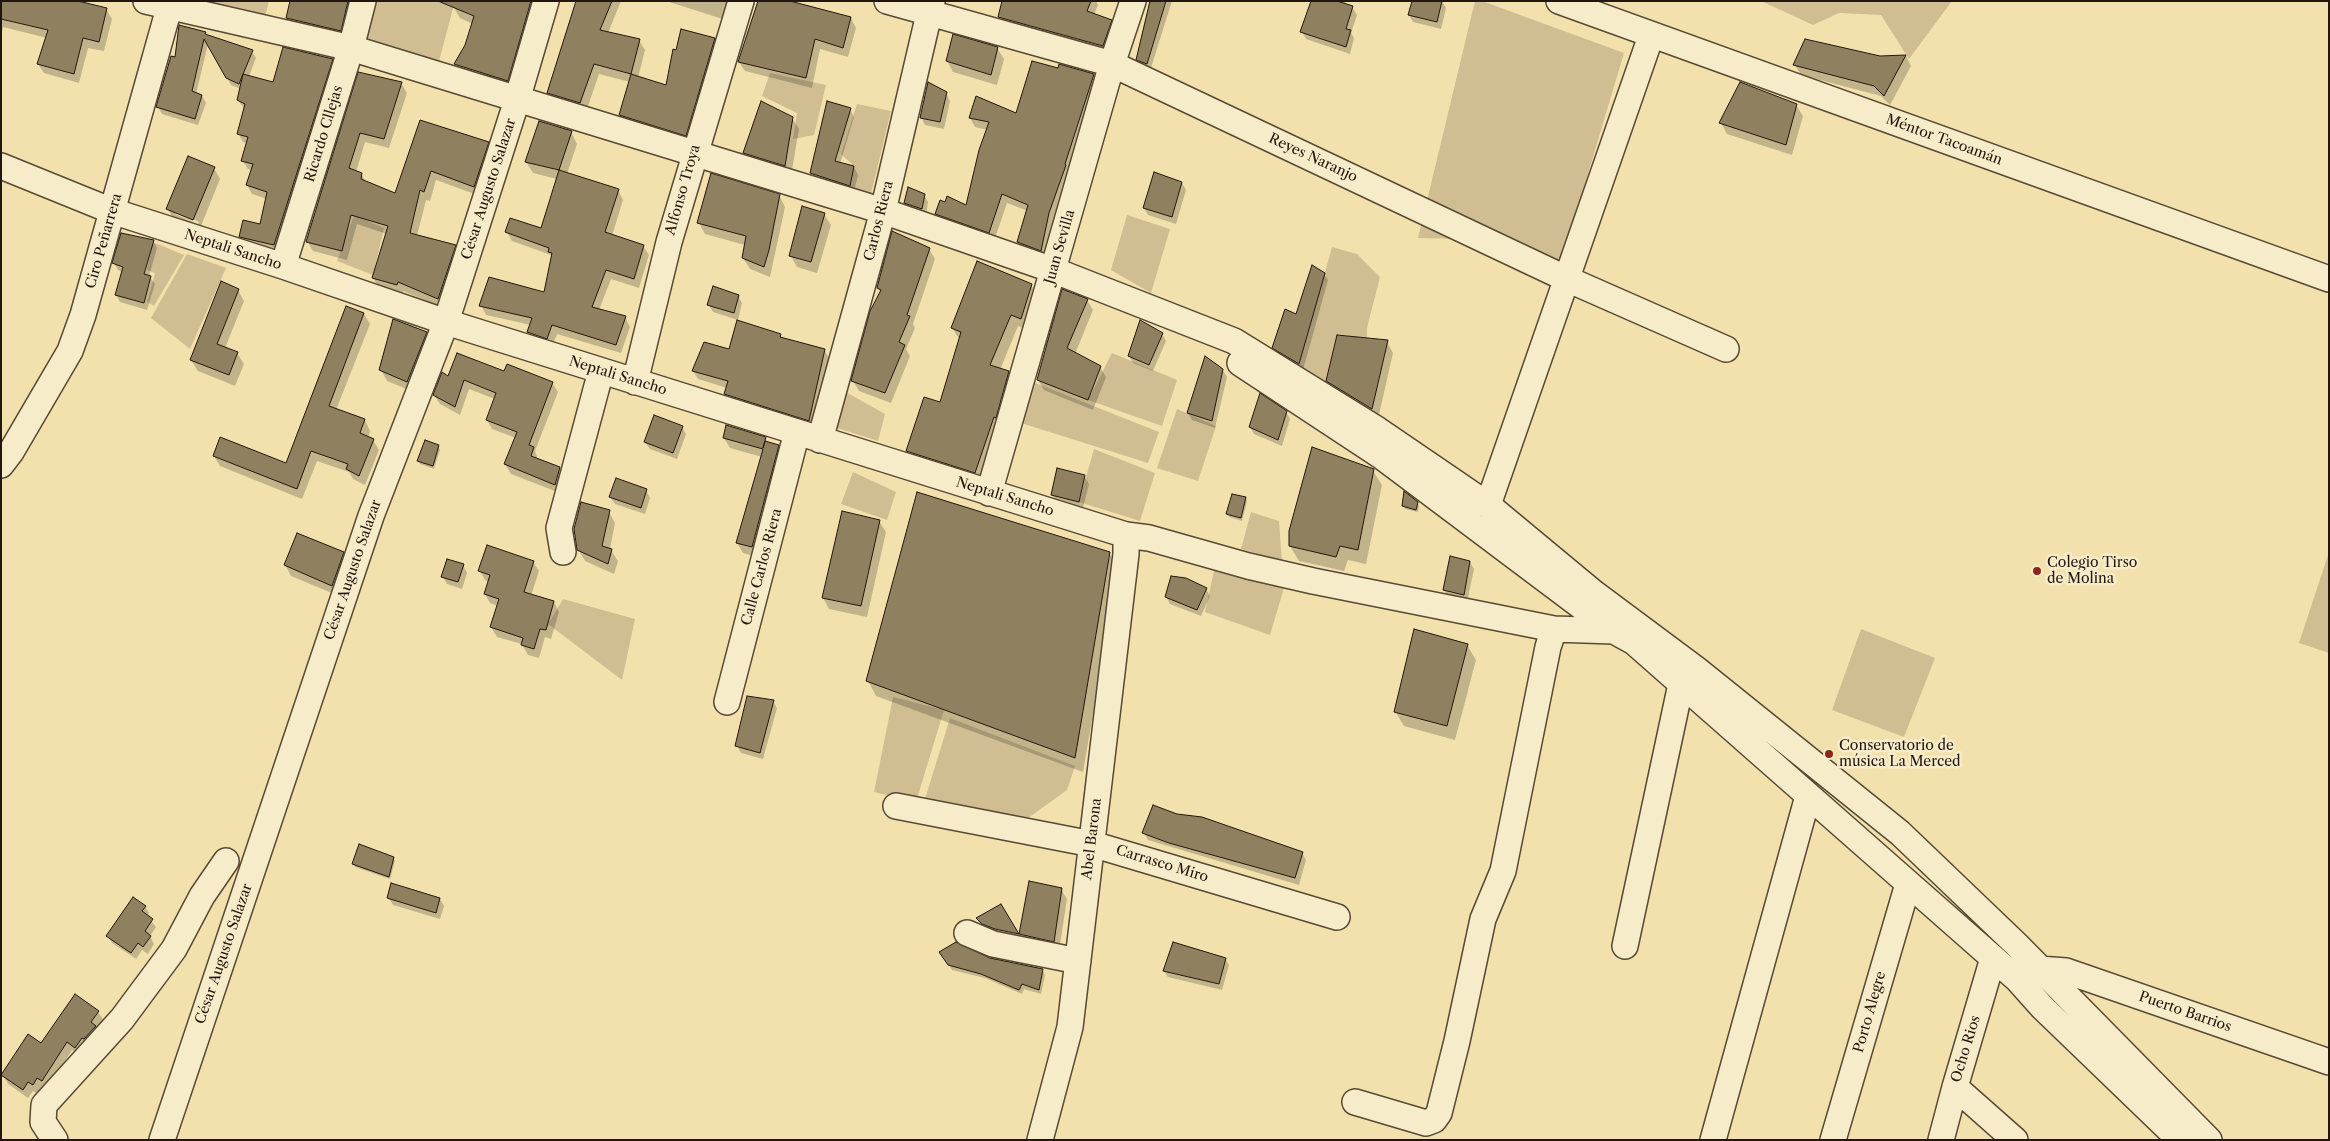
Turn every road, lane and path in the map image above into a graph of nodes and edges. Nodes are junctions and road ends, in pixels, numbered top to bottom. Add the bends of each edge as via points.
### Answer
1 (363, 1) edge
2 (546, 1) edge
3 (741, 1) edge
4 (887, 1) edge
5 (1134, 1) edge
6 (1559, 1) edge
7 (162, 3) edge
8 (930, 8) edge
9 (1651, 36) junction
10 (351, 48) junction
11 (1112, 64) junction
12 (517, 100) junction
13 (693, 154) junction
14 (1, 166) edge
15 (882, 211) junction
16 (112, 212) junction
17 (283, 266) junction
18 (1053, 270) junction
19 (1567, 279) junction
20 (2329, 279) edge
21 (1173, 318) junction
22 (446, 322) junction
23 (1726, 349) dead end
24 (601, 371) junction
25 (635, 382) junction
26 (809, 436) junction
27 (1, 465) edge
28 (989, 493) junction
29 (1488, 506) junction
30 (1126, 535) junction
31 (563, 552) dead end
32 (1554, 629) junction
33 (1614, 631) junction
34 (1681, 684) junction
35 (727, 702) dead end
36 (1808, 796) junction
37 (896, 806) dead end
38 (1092, 844) junction
39 (226, 861) dead end
40 (1908, 884) junction
41 (1337, 916) dead end
42 (967, 933) dead end
43 (1626, 946) dead end
44 (1993, 958) junction
45 (1078, 961) junction
46 (2039, 968) junction
47 (2017, 979) junction
48 (2329, 1062) edge
49 (1954, 1087) junction
50 (1355, 1102) dead end
51 (55, 1140) edge
52 (162, 1140) edge
53 (1040, 1140) edge
54 (1713, 1140) edge
55 (1833, 1140) edge
56 (1941, 1140) edge
57 (2015, 1140) edge
58 (2180, 1140) edge
59 (2209, 1140) edge

1 - 10 street, Ricardo Cllejas
2 - 12 street, César Augusto Salazar
3 - 13 street, Alfonso Troya
4 - 8 street, Reyes Naranjo
5 - 11 street, Juan Sevilla
6 - 9 street, Méntor Tacoamán
7 - 10 street
7 - 16 street, Ciro Peñarrera
8 - 11 street, Reyes Naranjo
8 - 15 street, Carlos Riera
9 - 19 street
9 - 20 street, Méntor Tacoamán
10 - 12 street
10 - 17 street, Ricardo Cllejas
11 - 18 street, Juan Sevilla
11 - 19 street, Reyes Naranjo
12 - 13 street
12 - 22 street, César Augusto Salazar
13 - 15 street
13 - 25 street, Alfonso Troya
14 - 16 street, Neptali Sancho
15 - 18 street
15 - 26 street, Carlos Riera
16 - 17 street, Neptali Sancho
16 - 27 street, Ciro Peñarrera via 70,351
17 - 22 street, Neptali Sancho
18 - 21 street
18 - 28 street, Juan Sevilla
19 - 23 street, Reyes Naranjo
19 - 29 street
21 - 29 street via 1234,341 1378,430
21 - 33 street via 1381,456
22 - 24 street, Neptali Sancho
22 - 52 street, César Augusto Salazar via 371,516
24 - 25 street, Neptali Sancho
24 - 31 street via 559,528
25 - 26 street, Neptali Sancho
26 - 28 street, Neptali Sancho
26 - 35 street, Calle Carlos Riera
28 - 30 street, Neptali Sancho
29 - 46 street via 1900,834
30 - 32 street, Neptali Sancho via 1149,538 1314,581
30 - 38 street, Abel Barona
32 - 33 street, Neptali Sancho
32 - 50 street via 1503,871 1483,919 1439,1113 1426,1123
33 - 34 street via 1634,642
34 - 36 street
34 - 43 street
36 - 40 street
36 - 54 street
37 - 38 street, Carrasco Miro
38 - 41 street, Carrasco Miro
38 - 45 street, Abel Barona
39 - 51 street via 202,896 174,949 122,1019 44,1105 43,1122
40 - 44 street
40 - 55 street, Porto Alegre
42 - 45 street via 1001,946
44 - 47 street
44 - 49 street, Ocho Rios
45 - 53 street, Abel Barona via 1070,1027
46 - 47 street
46 - 48 street, Puerto Barrios via 2066,971
46 - 59 street
47 - 58 street
49 - 56 street, Ocho Rios
49 - 57 street

